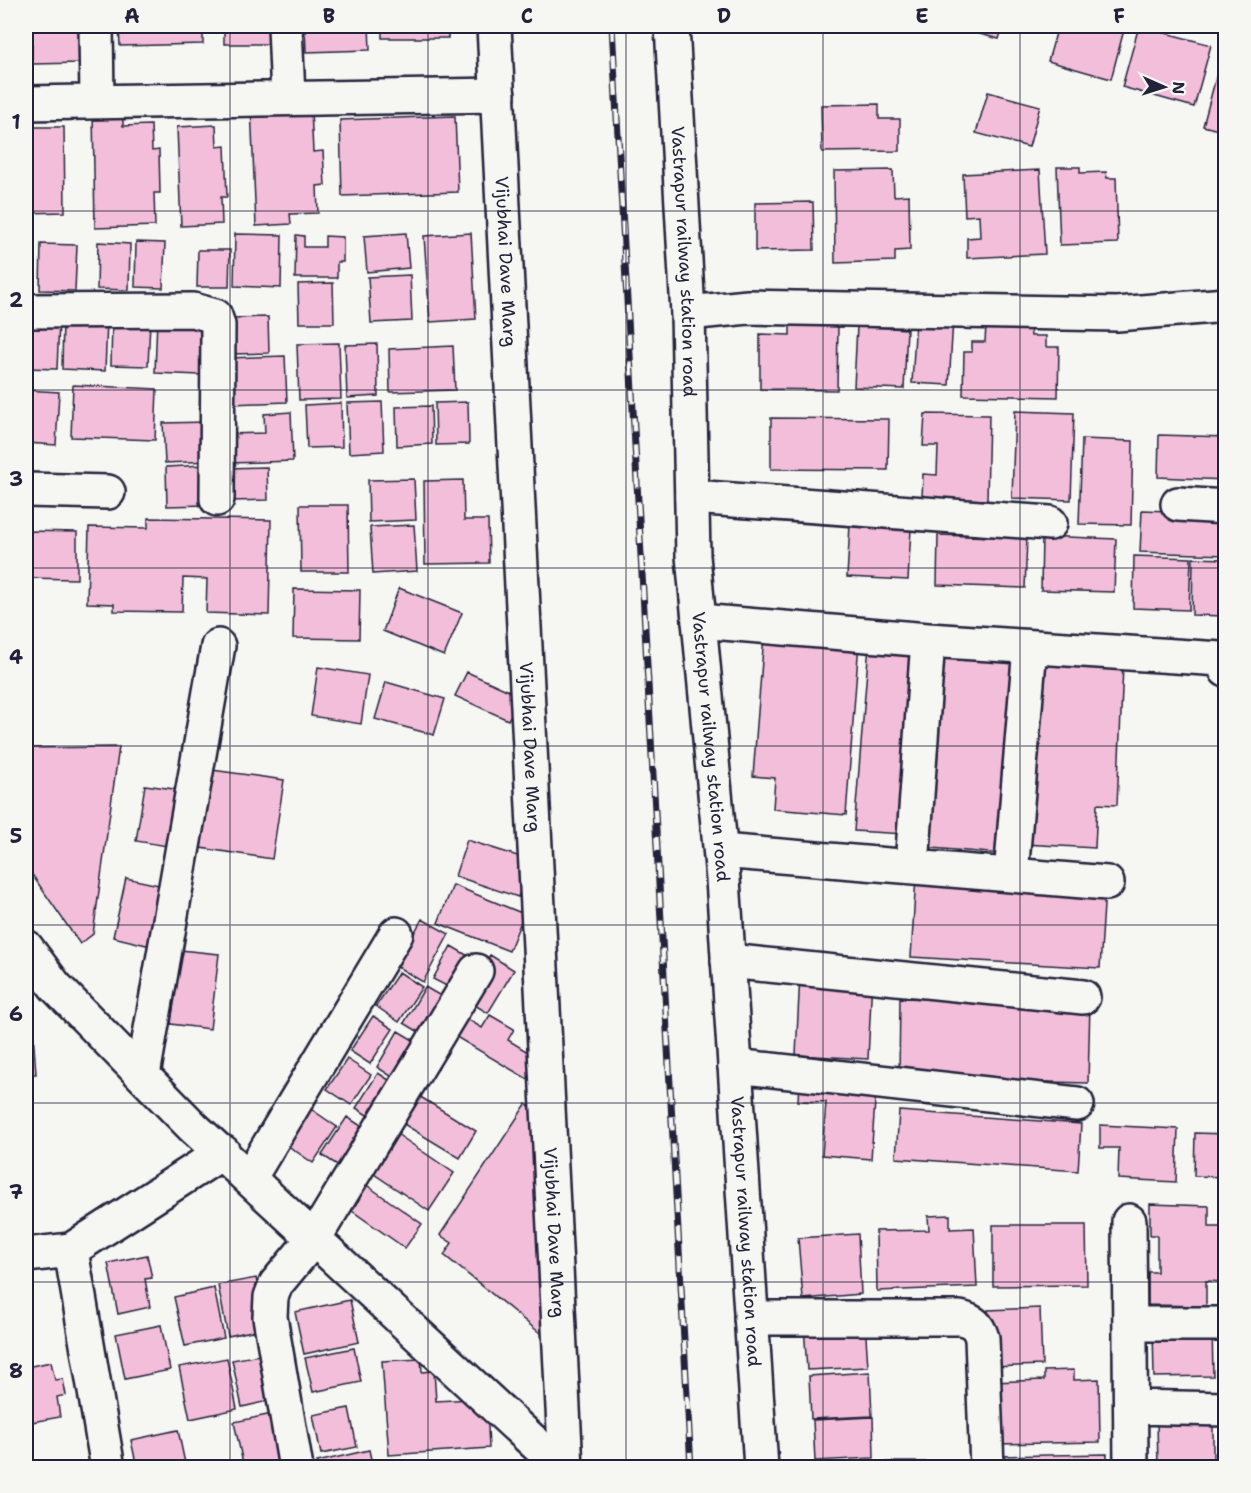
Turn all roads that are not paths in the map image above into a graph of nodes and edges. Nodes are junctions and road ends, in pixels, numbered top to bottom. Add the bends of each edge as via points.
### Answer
1 (96, 26) edge
2 (285, 26) edge
3 (494, 26) edge
4 (672, 26) edge
5 (498, 95) junction
6 (288, 98) junction
7 (97, 101) junction
8 (26, 102) edge
9 (1226, 305) edge
10 (26, 311) edge
11 (688, 314) junction
12 (26, 490) edge
13 (108, 492) dead end
14 (692, 498) junction
15 (217, 499) dead end
16 (1178, 504) dead end
17 (1226, 507) edge
18 (1050, 523) dead end
19 (699, 621) junction
20 (928, 640) junction
21 (218, 646) dead end
22 (1030, 647) junction
23 (1224, 663) edge
24 (721, 851) junction
25 (912, 866) junction
26 (1011, 875) junction
27 (1107, 883) dead end
28 (396, 934) dead end
29 (26, 947) edge
30 (728, 961) junction
31 (476, 971) dead end
32 (40, 988) edge
33 (1083, 997) dead end
34 (735, 1066) junction
35 (143, 1075) junction
36 (1077, 1104) dead end
37 (224, 1152) junction
38 (250, 1177) junction
39 (1129, 1221) dead end
40 (315, 1237) junction
41 (71, 1250) junction
42 (26, 1255) edge
43 (751, 1318) junction
44 (1130, 1324) junction
45 (1226, 1324) edge
46 (1131, 1407) junction
47 (1226, 1409) edge
48 (108, 1467) edge
49 (296, 1467) edge
50 (564, 1467) edge
51 (761, 1467) edge
52 (987, 1467) edge
53 (1131, 1467) edge

1 - 7 street
2 - 6 street
3 - 5 street, Vijubhai Dave Marg
4 - 11 street, Vastrapur railway station road
5 - 6 street
5 - 50 street, Vijubhai Dave Marg
6 - 7 street
7 - 8 street
9 - 11 street via 1117,314 748,307
10 - 15 street via 193,310 215,316
11 - 14 street, Vastrapur railway station road
12 - 13 street
14 - 18 street
14 - 19 street, Vastrapur railway station road
16 - 17 street
19 - 20 street
19 - 24 street, Vastrapur railway station road
20 - 22 street
20 - 25 street
21 - 35 street
22 - 23 street
22 - 26 street
24 - 25 street
24 - 30 street, Vastrapur railway station road
25 - 26 street
26 - 27 street
28 - 38 street
29 - 32 street
30 - 33 street
30 - 34 street, Vastrapur railway station road
31 - 40 street
32 - 35 street
34 - 36 street
34 - 43 street, Vastrapur railway station road
35 - 37 street via 193,1127
37 - 38 street
37 - 41 street
38 - 40 street
39 - 44 street
40 - 49 street via 276,1284 271,1297 270,1317
40 - 50 street
41 - 42 street
41 - 48 street
43 - 51 street, Vastrapur railway station road
43 - 52 street via 971,1320 979,1327 982,1338
44 - 45 street
44 - 46 street
46 - 47 street
46 - 53 street

